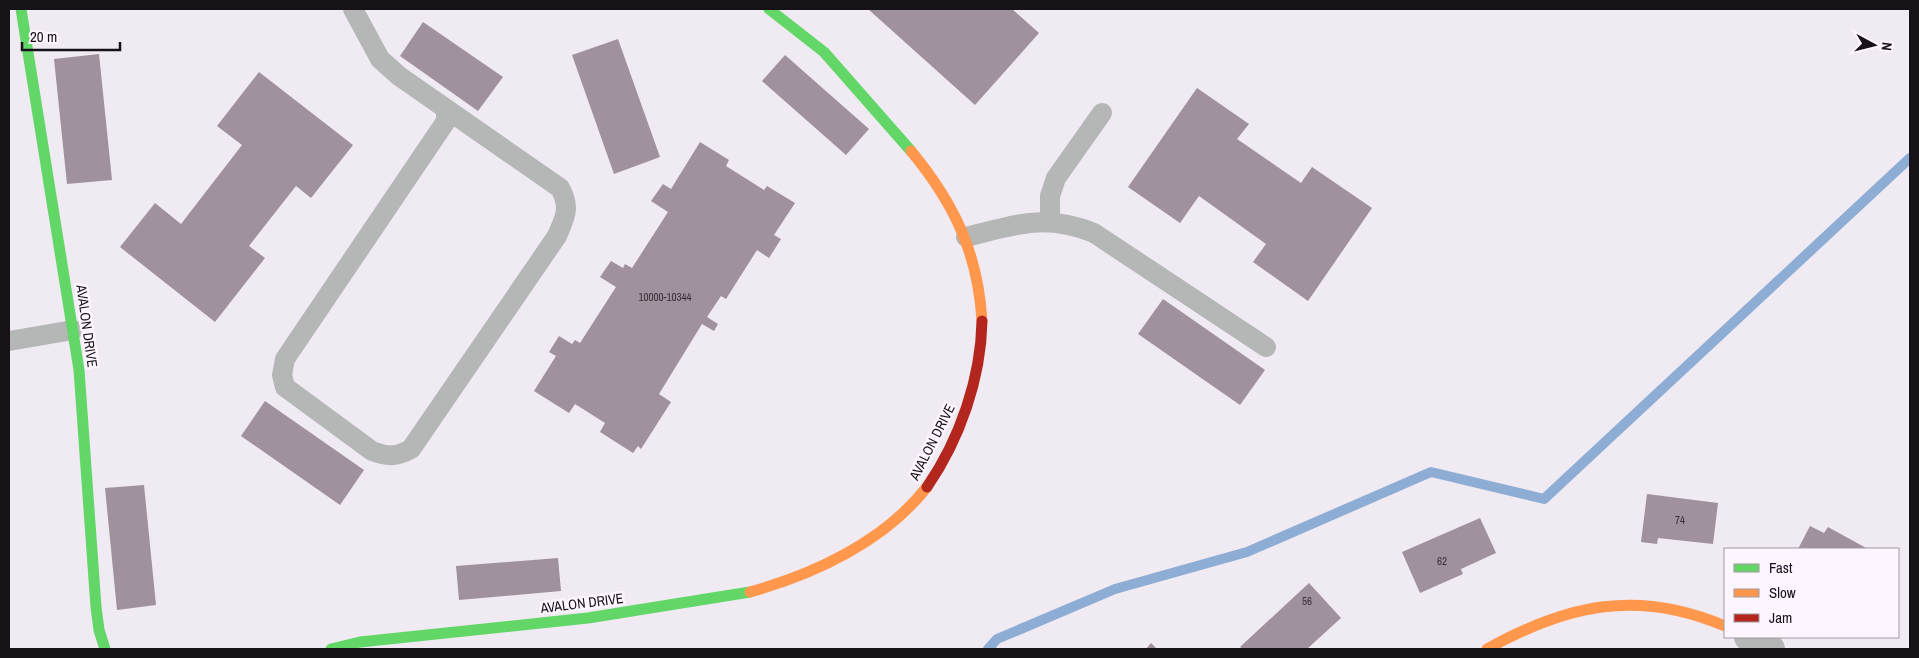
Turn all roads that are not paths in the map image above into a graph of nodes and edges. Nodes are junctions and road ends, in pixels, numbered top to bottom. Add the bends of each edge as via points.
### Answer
1 (21, 9) edge
2 (353, 9) edge
3 (768, 9) edge
4 (446, 109) junction
5 (1102, 113) dead end
6 (1050, 222) junction
7 (966, 238) junction
8 (72, 330) junction
9 (9, 342) edge
10 (1266, 347) dead end
11 (1724, 626) edge
12 (1750, 638) edge
13 (105, 649) edge
14 (331, 649) edge
15 (1487, 649) edge
16 (1771, 649) edge

1 - 8 street, AVALON DRIVE
2 - 4 lane via 380,59
3 - 7 street, AVALON DRIVE via 820,48 893,126 938,190
4 - 4 lane via 560,188 567,201 566,216 557,236 411,449 399,456 388,456 372,451 285,387 282,375 284,359 446,121
5 - 6 lane via 1056,178 1050,196
6 - 7 lane via 1028,222
6 - 10 lane via 1071,224 1094,233
7 - 14 street, AVALON DRIVE via 977,272 982,304 982,340 967,410 924,491 900,515 858,547 778,584 712,599 543,624 360,642
8 - 9 lane
8 - 13 street, AVALON DRIVE via 78,370 96,607
11 - 15 street via 1701,615 1668,608 1622,604 1558,619 1505,638
12 - 16 street

